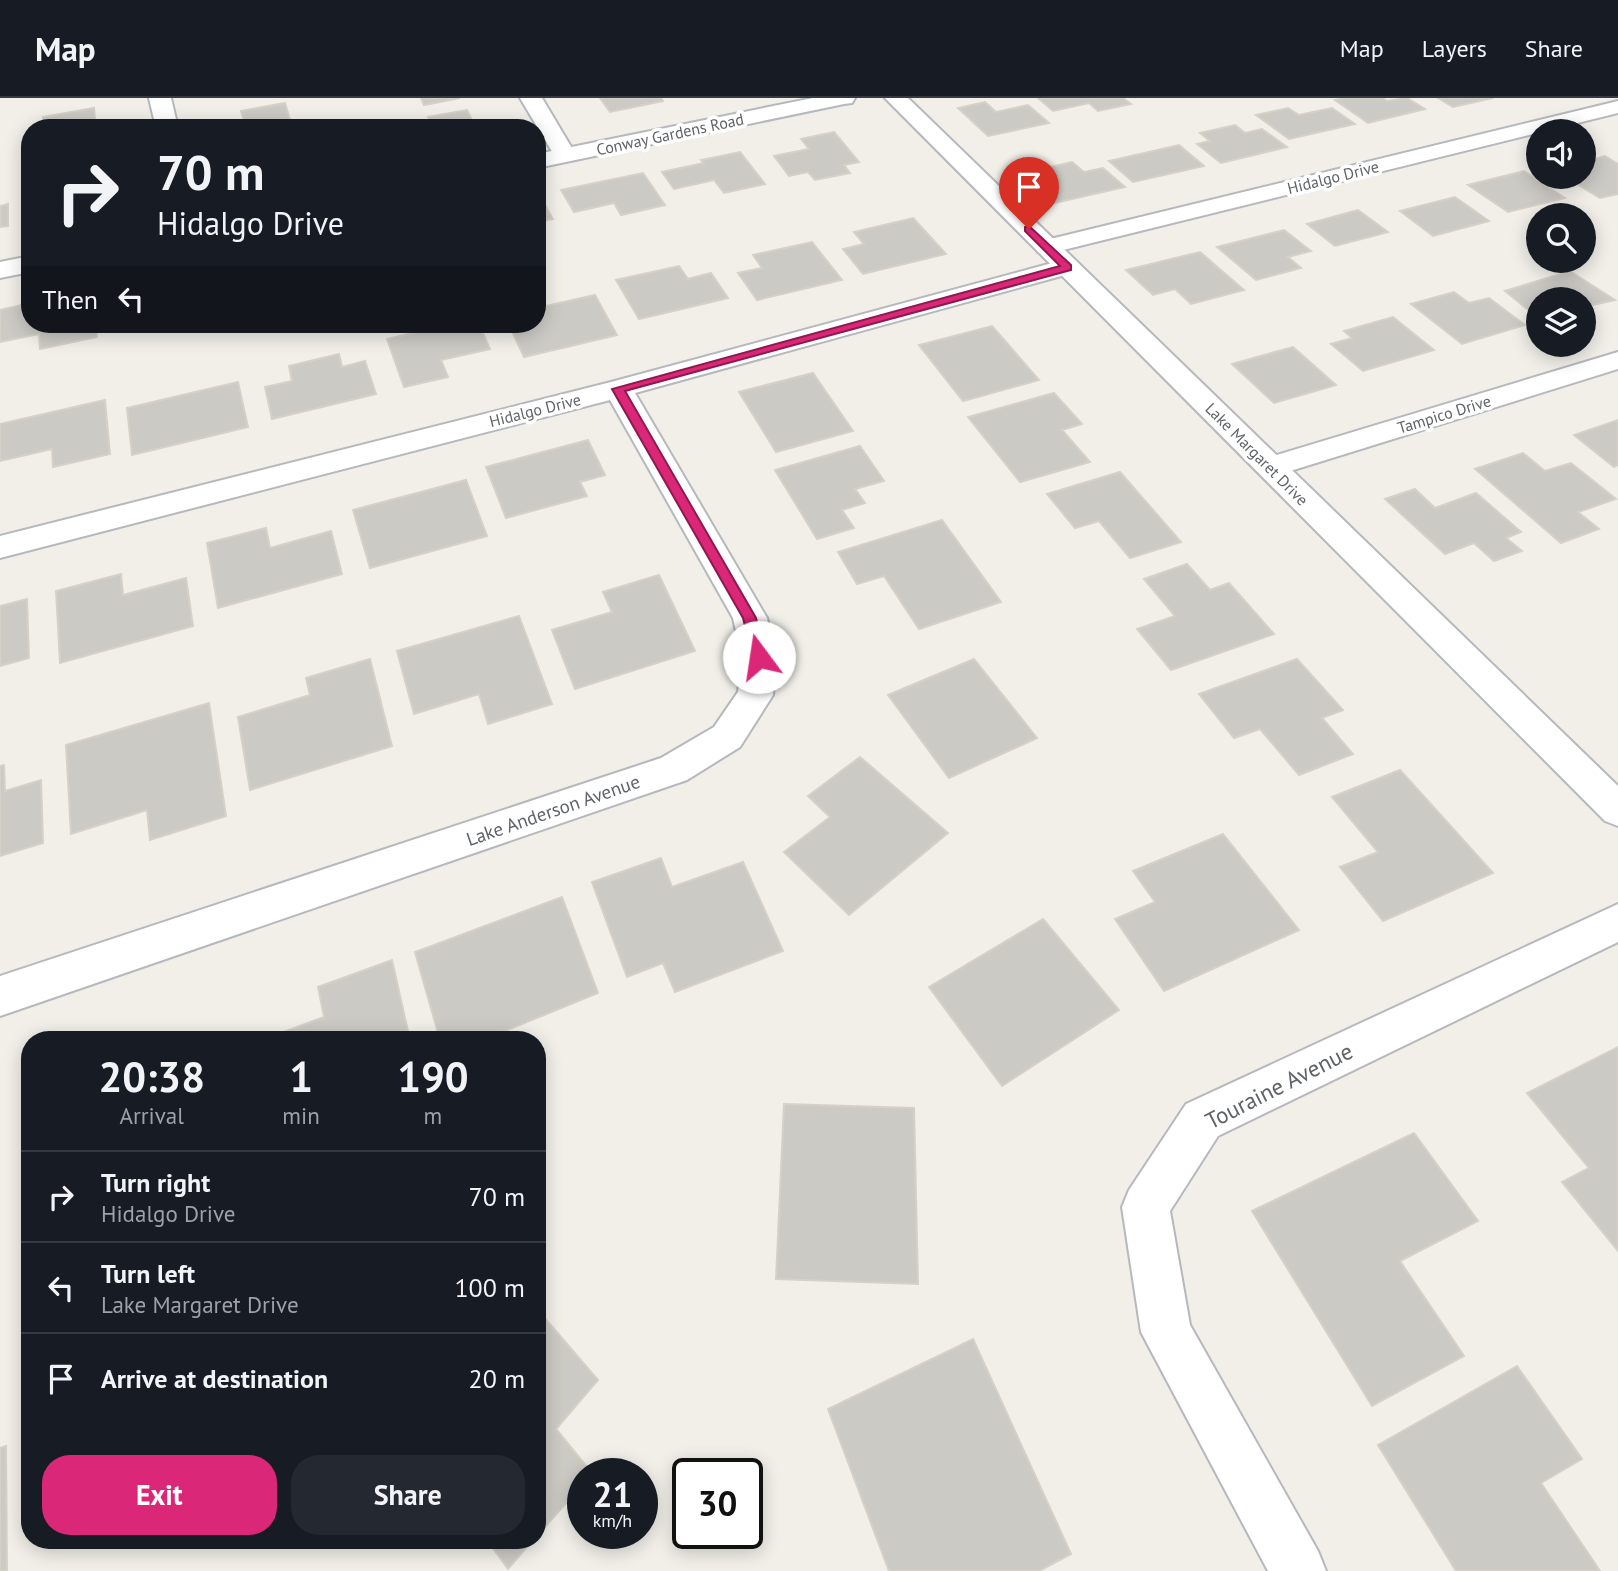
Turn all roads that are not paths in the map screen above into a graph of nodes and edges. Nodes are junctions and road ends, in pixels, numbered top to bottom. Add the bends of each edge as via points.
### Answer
1 (160, 98) edge
2 (531, 98) edge
3 (845, 98) edge
4 (896, 98) edge
5 (1618, 107) edge
6 (165, 119) edge
7 (544, 119) edge
8 (546, 123) edge
9 (565, 155) junction
10 (546, 159) edge
11 (1057, 257) junction
12 (21, 266) edge
13 (0, 270) edge
14 (1618, 360) edge
15 (618, 389) junction
16 (1271, 467) junction
17 (0, 547) edge
18 (1618, 810) edge
19 (1618, 922) edge
20 (0, 996) edge
21 (1298, 1571) edge

1 - 6 street
2 - 7 street
3 - 9 street, Conway Gardens Road
4 - 11 street, Lake Margaret Drive
5 - 11 street, Hidalgo Drive
8 - 9 street
9 - 10 street, Conway Gardens Road
11 - 15 street, Hidalgo Drive
11 - 16 street, Lake Margaret Drive
12 - 13 street
14 - 16 street, Tampico Drive
15 - 17 street, Hidalgo Drive
15 - 20 street, Lake Anderson Avenue via 750,618 759,657 755,695 727,737 674,769
16 - 18 street, Lake Margaret Drive
19 - 21 street, Touraine Avenue via 1202,1120 1146,1207 1166,1332

